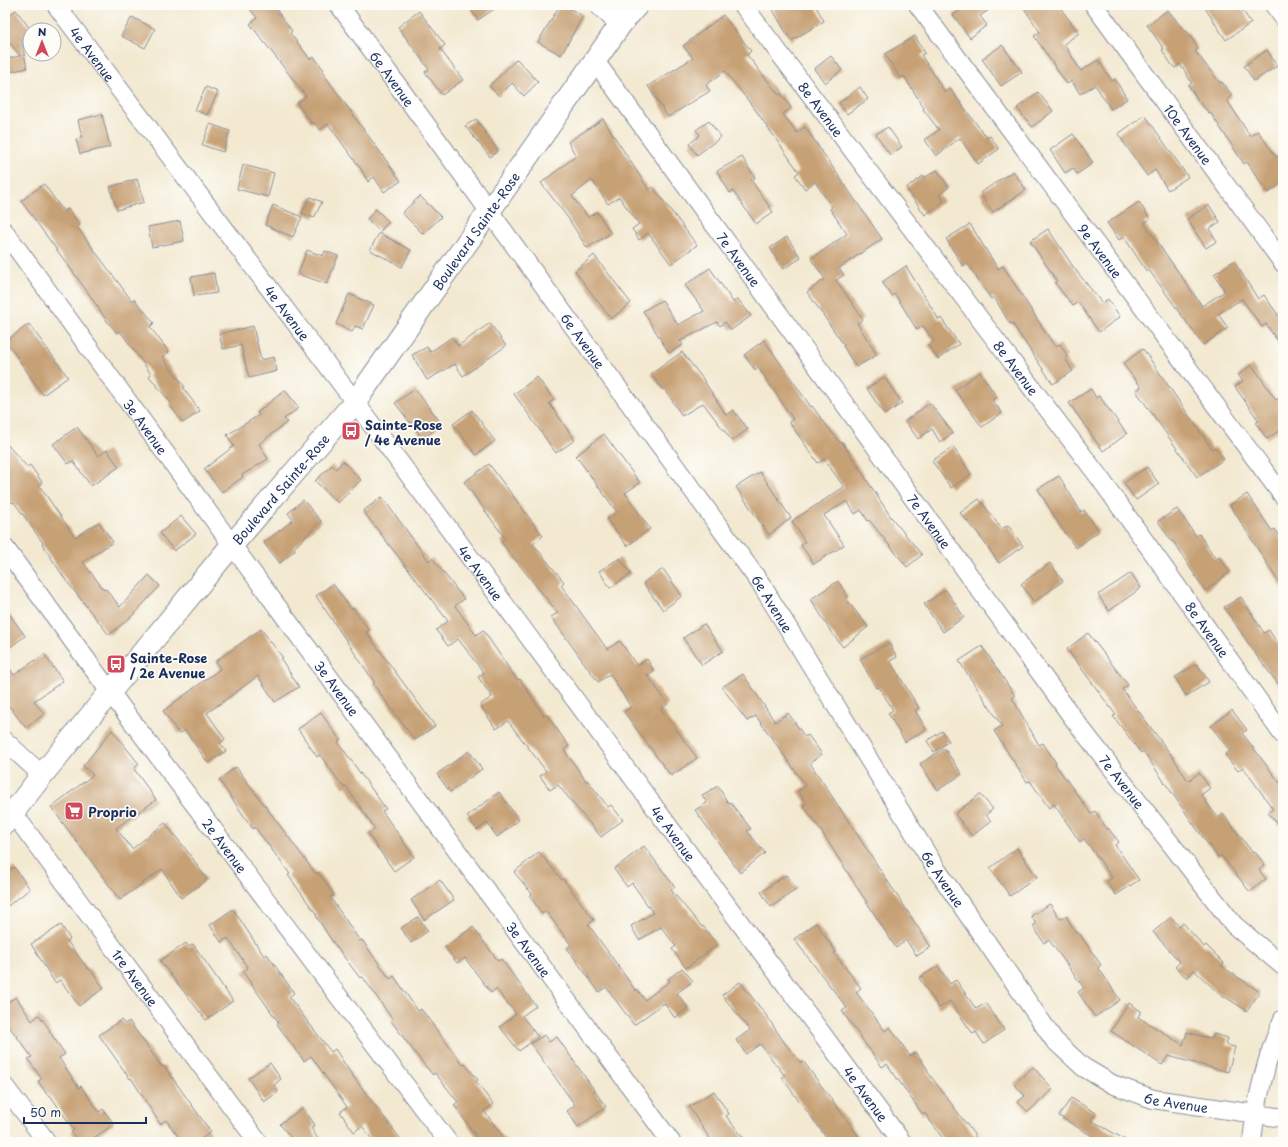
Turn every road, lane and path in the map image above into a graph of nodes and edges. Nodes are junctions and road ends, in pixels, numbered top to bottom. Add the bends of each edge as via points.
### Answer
1 (56, 5) edge
2 (339, 5) edge
3 (598, 5) edge
4 (637, 5) edge
5 (743, 5) edge
6 (918, 5) edge
7 (1094, 5) edge
8 (1274, 5) edge
9 (1283, 18) edge
10 (620, 25) junction
11 (595, 62) junction
12 (489, 210) junction
13 (5, 232) edge
14 (1283, 263) edge
15 (355, 402) junction
16 (1283, 496) edge
17 (232, 545) junction
18 (5, 548) edge
19 (110, 692) junction
20 (1283, 735) edge
21 (5, 741) edge
22 (42, 775) junction
23 (9, 818) edge
24 (1283, 966) edge
25 (1283, 1020) edge
26 (5, 1087) edge
27 (1254, 1114) junction
28 (1283, 1118) edge
29 (47, 1142) edge
30 (258, 1142) edge
31 (448, 1142) edge
32 (671, 1142) edge
33 (902, 1142) edge
34 (1252, 1142) edge

1 - 15 street, 4e Avenue
2 - 12 street, 6e Avenue
3 - 10 street
4 - 10 street, Boulevard Sainte-Rose
5 - 20 street, 8e Avenue via 1099,477
6 - 16 street, 9e Avenue
7 - 14 street, 10e Avenue
8 - 9 street
10 - 11 street, Boulevard Sainte-Rose
11 - 12 street, Boulevard Sainte-Rose
11 - 24 street, 7e Avenue via 1073,718 1234,925
12 - 15 street, Boulevard Sainte-Rose
12 - 27 street, 6e Avenue via 760,584 935,867 1054,1040 1083,1067 1112,1084 1153,1100
13 - 17 street, 3e Avenue
15 - 17 street, Boulevard Sainte-Rose
15 - 33 street, 4e Avenue
17 - 19 street, Boulevard Sainte-Rose
17 - 32 street, 3e Avenue
18 - 19 street, 2e Avenue
19 - 22 street, Boulevard Sainte-Rose
19 - 31 street, 2e Avenue
21 - 22 street
22 - 23 street, Boulevard Sainte-Rose
23 - 30 street, 1re Avenue
25 - 27 street via 1266,1064
26 - 29 street
27 - 28 street, 6e Avenue
27 - 34 street

